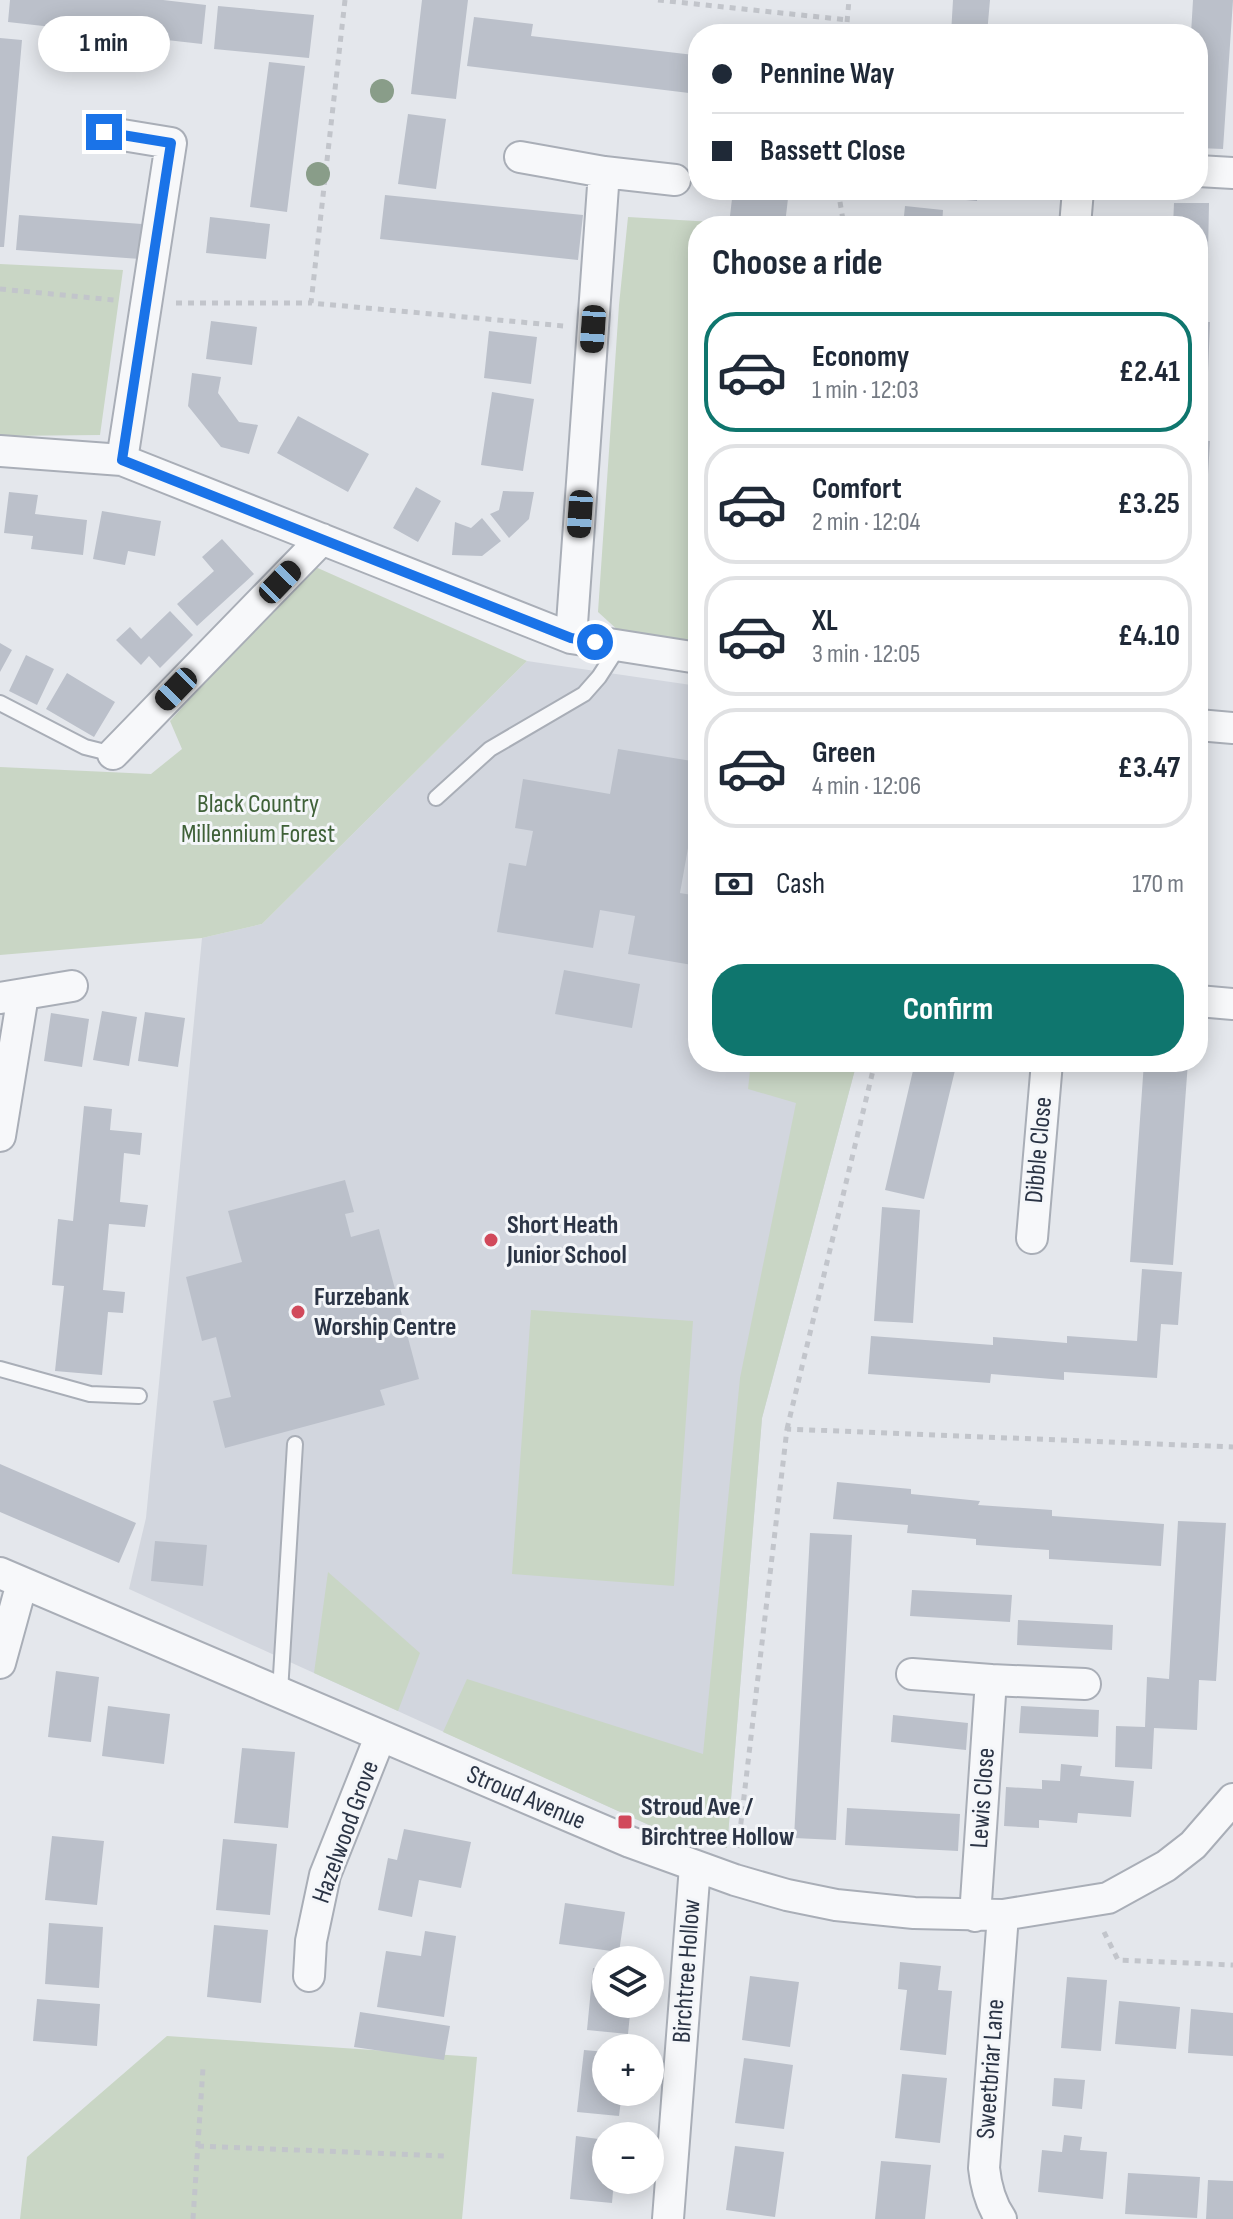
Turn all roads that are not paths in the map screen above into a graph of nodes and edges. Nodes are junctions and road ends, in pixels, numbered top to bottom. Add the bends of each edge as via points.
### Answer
1 (104, 132) dead end
2 (520, 157) dead end
3 (604, 172) junction
4 (1208, 172) edge
5 (1233, 173) edge
6 (675, 180) dead end
7 (0, 451) edge
8 (122, 460) junction
9 (322, 539) junction
10 (571, 638) junction
11 (619, 646) junction
12 (688, 656) edge
13 (0, 703) edge
14 (1208, 726) edge
15 (1233, 728) edge
16 (113, 754) joint
17 (436, 798) dead end
18 (72, 986) dead end
19 (11, 996) edge
20 (1208, 1002) edge
21 (1233, 1004) edge
22 (1046, 1072) edge
23 (0, 1136) edge
24 (1032, 1238) dead end
25 (0, 1369) edge
26 (139, 1396) dead end
27 (295, 1444) dead end
28 (11, 1578) edge
29 (0, 1663) edge
30 (912, 1674) dead end
31 (991, 1680) junction
32 (1085, 1684) dead end
33 (280, 1692) junction
34 (380, 1737) junction
35 (1233, 1799) edge
36 (695, 1866) junction
37 (989, 1915) junction
38 (309, 1976) dead end
39 (668, 2219) edge
40 (1001, 2219) edge

1 - 8 street via 171,143
2 - 3 street
3 - 6 street
3 - 10 street
4 - 5 street
7 - 8 street
8 - 9 street
9 - 10 street
9 - 16 street
10 - 11 street
11 - 12 street
11 - 17 lane via 584,694 490,749
13 - 16 lane via 85,747
14 - 15 street
18 - 19 street
19 - 23 street
20 - 21 street
22 - 24 street, Dibble Close
25 - 26 lane via 90,1394
27 - 33 lane
28 - 29 street
28 - 33 street, Stroud Avenue
30 - 31 street
31 - 32 street
31 - 37 street, Lewis Close
33 - 34 street, Stroud Avenue
34 - 36 street, Stroud Avenue
34 - 38 street, Hazelwood Grove via 325,1875
35 - 37 street, Stroud Avenue via 1193,1845 1108,1898
36 - 37 street, Stroud Avenue via 836,1905
36 - 39 street, Birchtree Hollow
37 - 40 street, Sweetbriar Lane via 984,2168 986,2189

